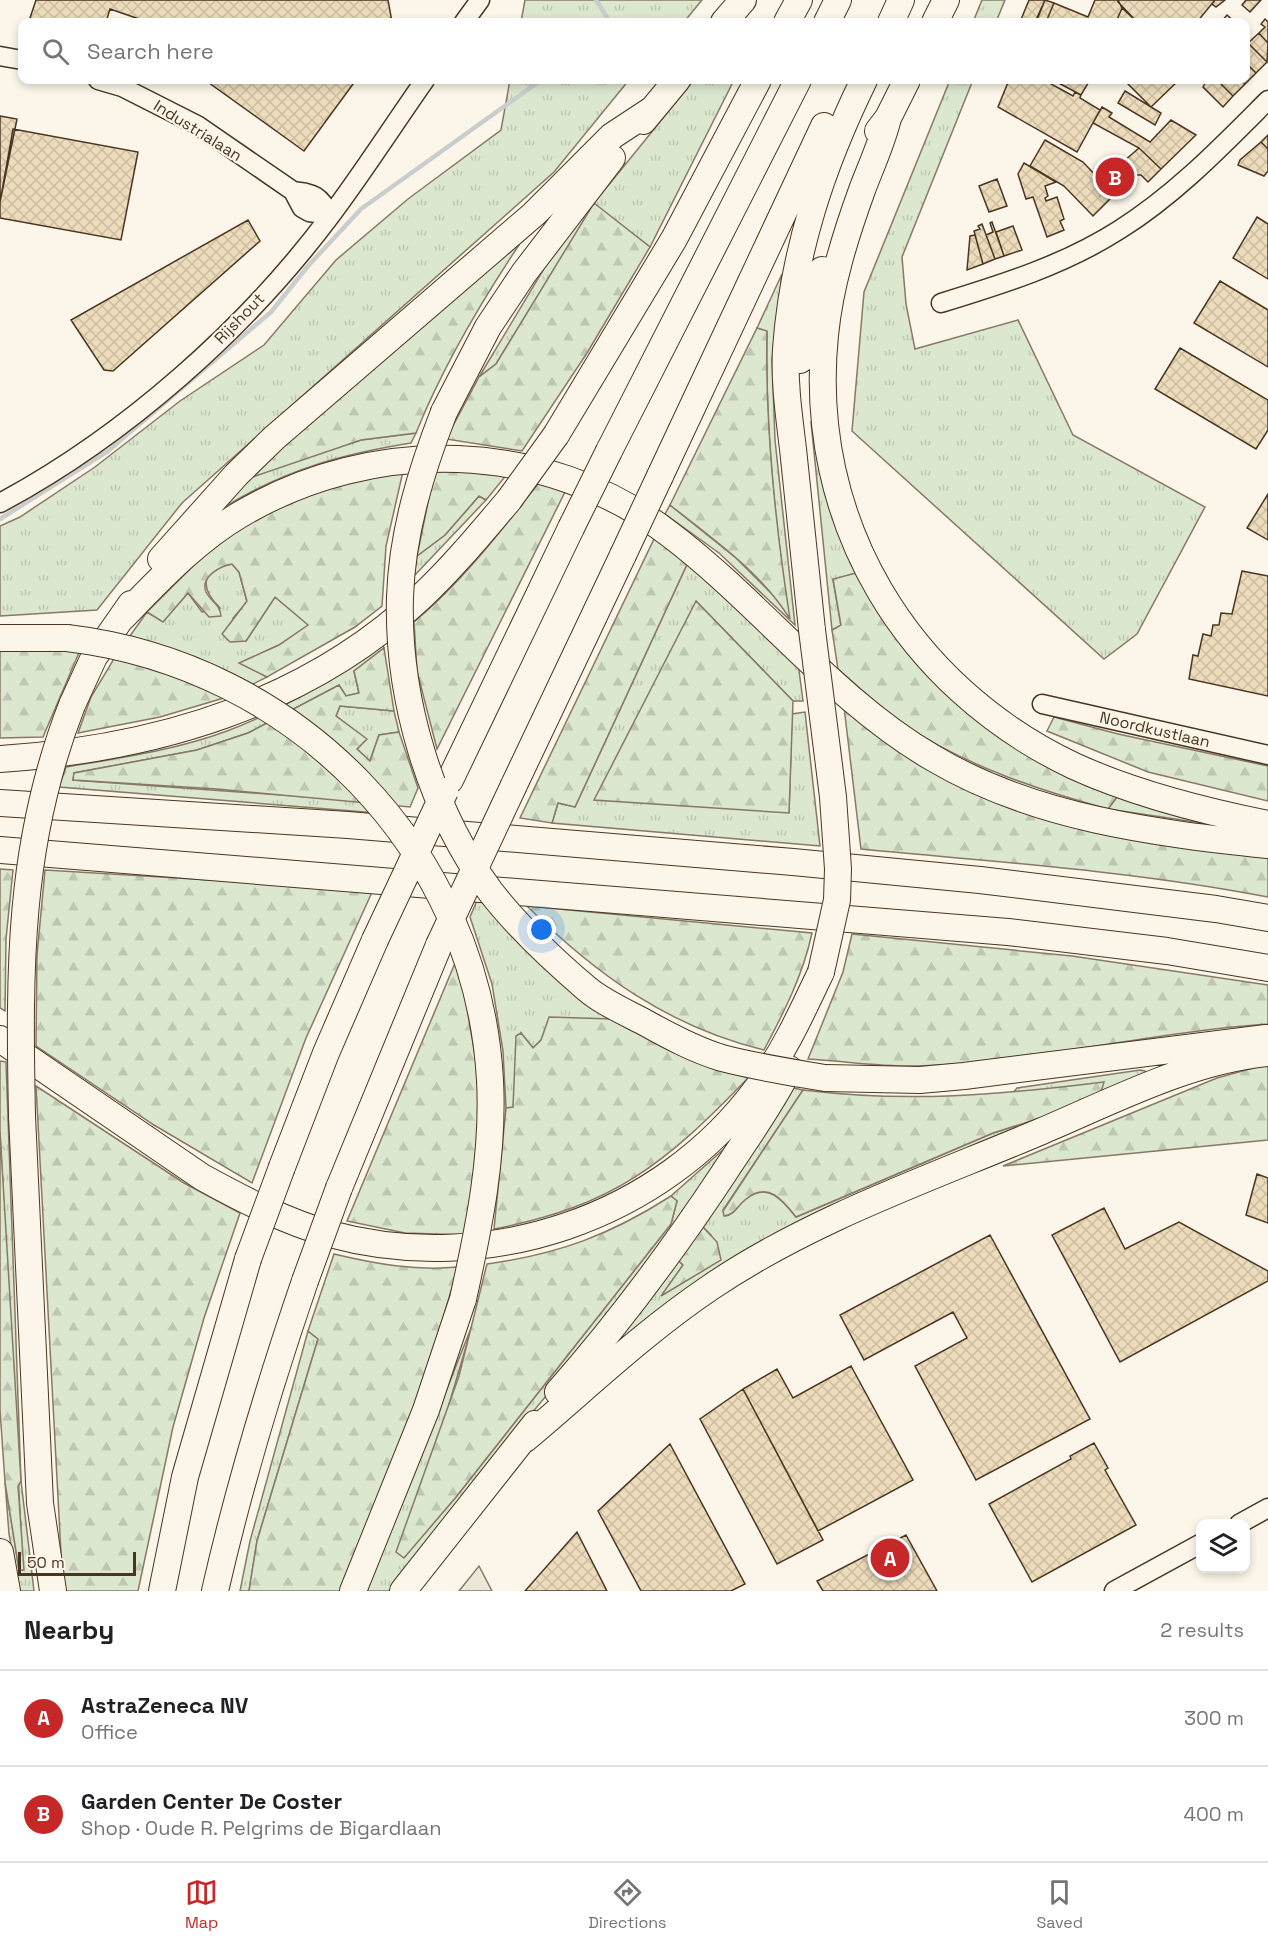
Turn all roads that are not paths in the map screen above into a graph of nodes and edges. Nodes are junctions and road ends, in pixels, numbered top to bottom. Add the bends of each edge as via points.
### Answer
1 (480, 0) edge
2 (743, 0) edge
3 (799, 0) edge
4 (838, 0) edge
5 (883, 0) edge
6 (901, 0) edge
7 (946, 0) edge
8 (467, 18) edge
9 (727, 18) edge
10 (789, 18) edge
11 (829, 18) edge
12 (875, 18) edge
13 (893, 18) edge
14 (937, 18) edge
15 (0, 56) edge
16 (18, 59) edge
17 (109, 84) edge
18 (422, 84) edge
19 (674, 84) edge
20 (756, 84) edge
21 (796, 84) edge
22 (844, 84) edge
23 (862, 84) edge
24 (905, 84) edge
25 (1268, 100) edge
26 (653, 109) junction
27 (888, 118) junction
28 (331, 215) junction
29 (941, 303) dead end
30 (790, 419) junction
31 (0, 503) edge
32 (122, 618) junction
33 (0, 638) edge
34 (1042, 704) dead end
35 (1268, 755) edge
36 (0, 759) edge
37 (0, 803) edge
38 (1268, 824) edge
39 (1268, 845) edge
40 (0, 850) edge
41 (1268, 918) edge
42 (1268, 968) edge
43 (821, 972) junction
44 (1268, 1038) edge
45 (0, 1039) edge
46 (1268, 1053) edge
47 (525, 1439) junction
48 (1268, 1508) edge
49 (1248, 1519) edge
50 (1196, 1546) edge
51 (0, 1552) edge
52 (7, 1591) edge
53 (53, 1591) edge
54 (162, 1591) edge
55 (215, 1591) edge
56 (353, 1591) edge
57 (403, 1591) edge
58 (1114, 1591) edge

1 - 8 street
2 - 9 highway
3 - 10 highway
4 - 11 highway
5 - 12 highway
6 - 13 highway
7 - 14 highway
15 - 16 street
17 - 28 street, Industrialaan via 197,125 292,191 302,208
18 - 28 street, Rijshout
19 - 26 highway
20 - 36 highway, bridge via 674,239 556,435 509,500 420,598 355,649 300,682 220,718 150,739 83,752
21 - 54 highway, bridge via 571,528 375,940 326,1053 248,1259 185,1477
22 - 55 highway, bridge via 439,945 305,1281 272,1377
23 - 30 highway via 833,144 810,213 793,293 786,351
24 - 27 highway
25 - 29 street via 1188,178 1119,230 1034,273
26 - 32 highway via 612,136 534,214 274,438 159,561
26 - 44 highway, bridge via 587,189 488,327 444,412 418,487 405,544 400,597 402,655 411,711 449,821 490,890 524,930 587,989 676,1040 721,1058 825,1078 920,1080
27 - 30 highway via 869,142 833,231 802,344
27 - 38 highway via 837,266 825,335 823,383 831,469 844,513 883,598 924,655 965,695 1038,747 1137,791
28 - 31 street, Rijshout via 289,266 183,375 117,428 39,482
30 - 43 highway, bridge via 837,837 837,900
32 - 39 highway via 208,536 278,494 328,475 402,460 441,457 547,472 608,495 668,532 855,702 891,732 935,760 1050,808 1165,834
32 - 53 highway, bridge via 94,657 49,770 28,872 22,932 22,1116 40,1503
33 - 56 highway, bridge via 102,642 162,658 228,685 276,713 327,750 388,814 440,894 468,963 489,1079 490,1129 480,1222 464,1299 426,1410
34 - 35 street, Noordkustlaan
37 - 41 highway via 348,825 804,863 980,880
40 - 42 highway via 1008,932
43 - 45 highway via 781,1054 757,1089 724,1127 672,1171 637,1194 570,1226 485,1246 442,1249 329,1234 235,1196
43 - 47 highway via 813,1016 782,1082 750,1134 661,1266 548,1404
46 - 47 highway via 1200,1067 1150,1085 856,1210 770,1251 711,1287 657,1327
47 - 57 highway
48 - 49 street
50 - 58 street
51 - 52 highway

